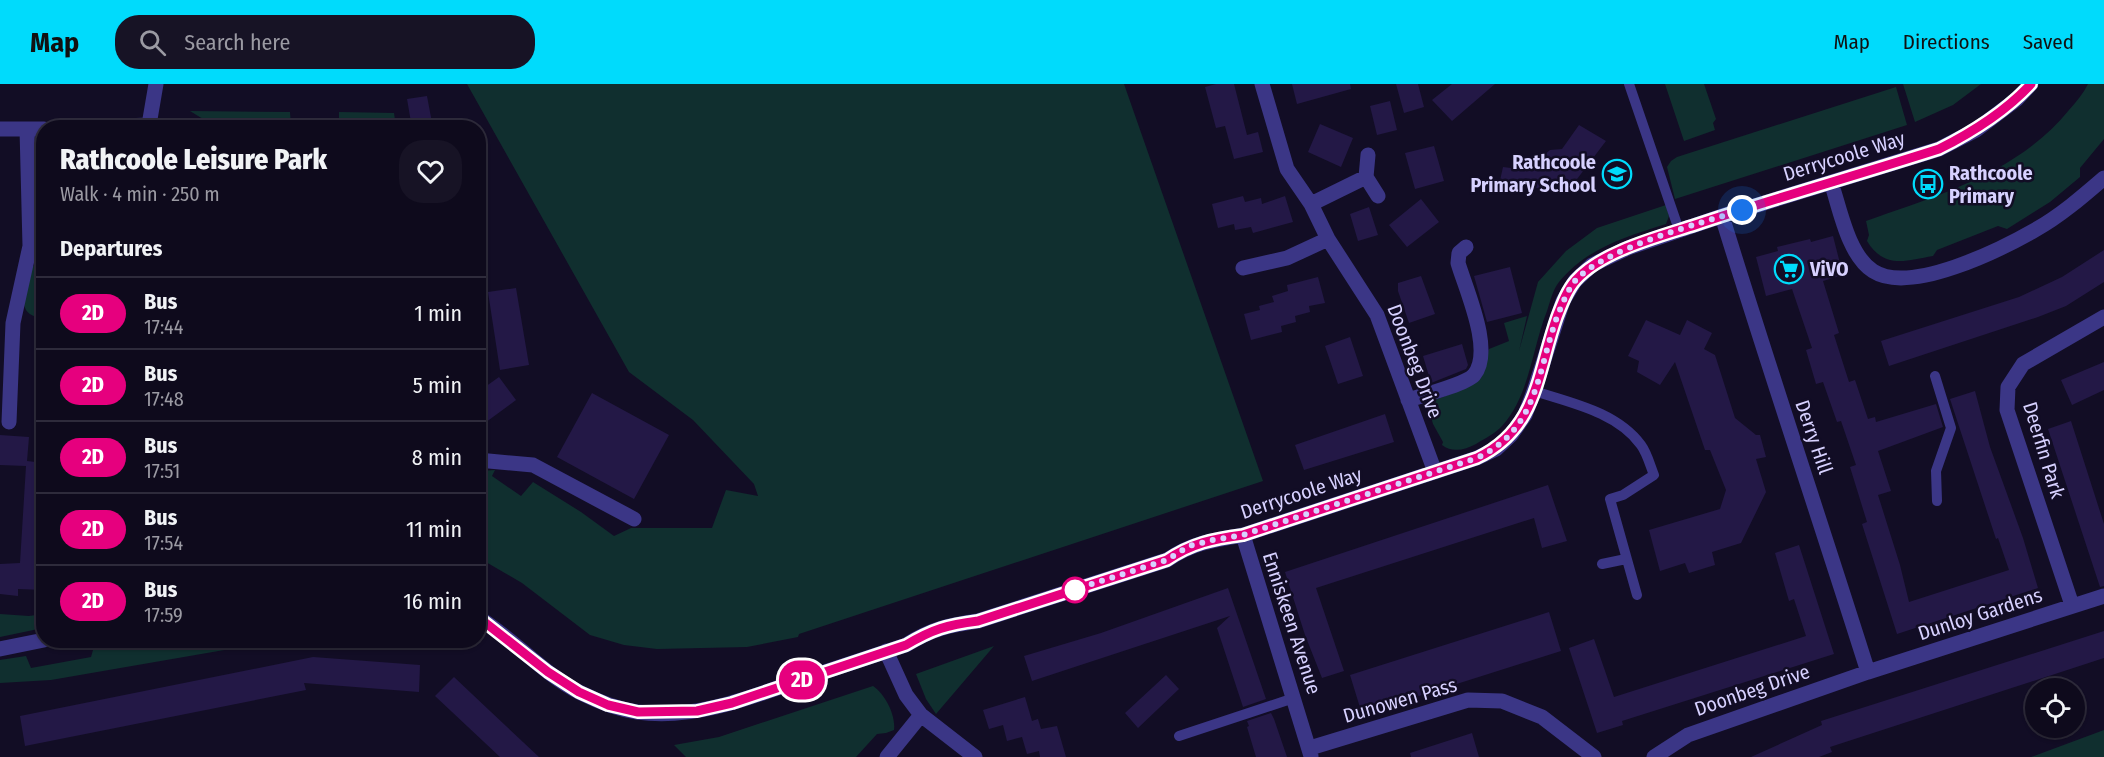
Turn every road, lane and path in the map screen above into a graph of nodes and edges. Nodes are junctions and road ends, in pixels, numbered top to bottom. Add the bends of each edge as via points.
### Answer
1 (156, 84) edge
2 (1262, 84) edge
3 (1629, 84) edge
4 (2031, 84) edge
5 (157, 120) edge
6 (0, 129) edge
7 (27, 129) junction
8 (36, 129) edge
9 (1368, 155) dead end
10 (1366, 177) junction
11 (2104, 178) edge
12 (1831, 182) junction
13 (1378, 196) dead end
14 (1311, 204) junction
15 (1722, 216) junction
16 (1679, 230) junction
17 (1328, 239) junction
18 (1466, 246) dead end
19 (1243, 268) dead end
20 (2104, 317) edge
21 (1935, 376) dead end
22 (1534, 392) junction
23 (1408, 400) junction
24 (9, 422) dead end
25 (486, 461) edge
26 (1435, 472) junction
27 (1937, 501) dead end
28 (634, 519) dead end
29 (1243, 535) junction
30 (1626, 559) junction
31 (1602, 564) dead end
32 (1637, 595) dead end
33 (2104, 596) edge
34 (2072, 605) junction
35 (486, 623) edge
36 (36, 642) edge
37 (0, 649) edge
38 (886, 651) junction
39 (1868, 672) junction
40 (1294, 698) junction
41 (921, 715) junction
42 (1179, 736) dead end
43 (1311, 753) edge
44 (886, 757) edge
45 (975, 757) edge
46 (1594, 757) edge
47 (1654, 757) edge

1 - 5 street
2 - 14 street, Doonbeg Drive via 1287,169
3 - 16 lane
4 - 12 street, Derrycoole Way via 2018,99 1976,130 1939,149
6 - 7 street
7 - 8 street
7 - 24 street via 30,246 13,323
9 - 10 street
10 - 13 street
10 - 14 street
11 - 12 street via 2036,230 1991,253 1934,274 1898,279 1873,271 1855,252
12 - 15 street, Derrycoole Way
14 - 17 street, Doonbeg Drive
15 - 16 street, Derrycoole Way
15 - 39 street, Derry Hill
16 - 22 street, Derrycoole Way via 1601,261 1575,281 1553,327
17 - 19 street via 1287,258
17 - 23 street, Doonbeg Drive via 1377,315
18 - 23 street via 1459,253 1458,263 1481,338 1479,364 1474,376
20 - 34 street, Deerfin Park via 2023,364 2008,387 2007,410
21 - 27 lane via 1951,428 1936,471
22 - 26 street, Derrycoole Way via 1525,415 1496,449
22 - 30 lane via 1611,419 1642,446 1654,475 1610,499
23 - 26 street, Doonbeg Drive
25 - 28 street via 532,465
26 - 29 street, Derrycoole Way
29 - 38 street, Derrycoole Way via 1189,546 1167,560 978,621 928,631 906,645
29 - 40 street, Enniskeen Avenue
30 - 31 lane
30 - 32 lane
33 - 34 street, Dunloy Gardens
34 - 39 street, Dunloy Gardens
35 - 38 street, Derrycoole Way via 579,692 608,705 638,712 697,711 732,703
36 - 37 street
38 - 41 street via 906,695
39 - 47 street, Doonbeg Drive via 1688,735
40 - 42 lane
40 - 43 street, Enniskeen Avenue
41 - 44 street
41 - 45 street
43 - 46 street, Dunowen Pass via 1468,700 1502,700 1542,717

